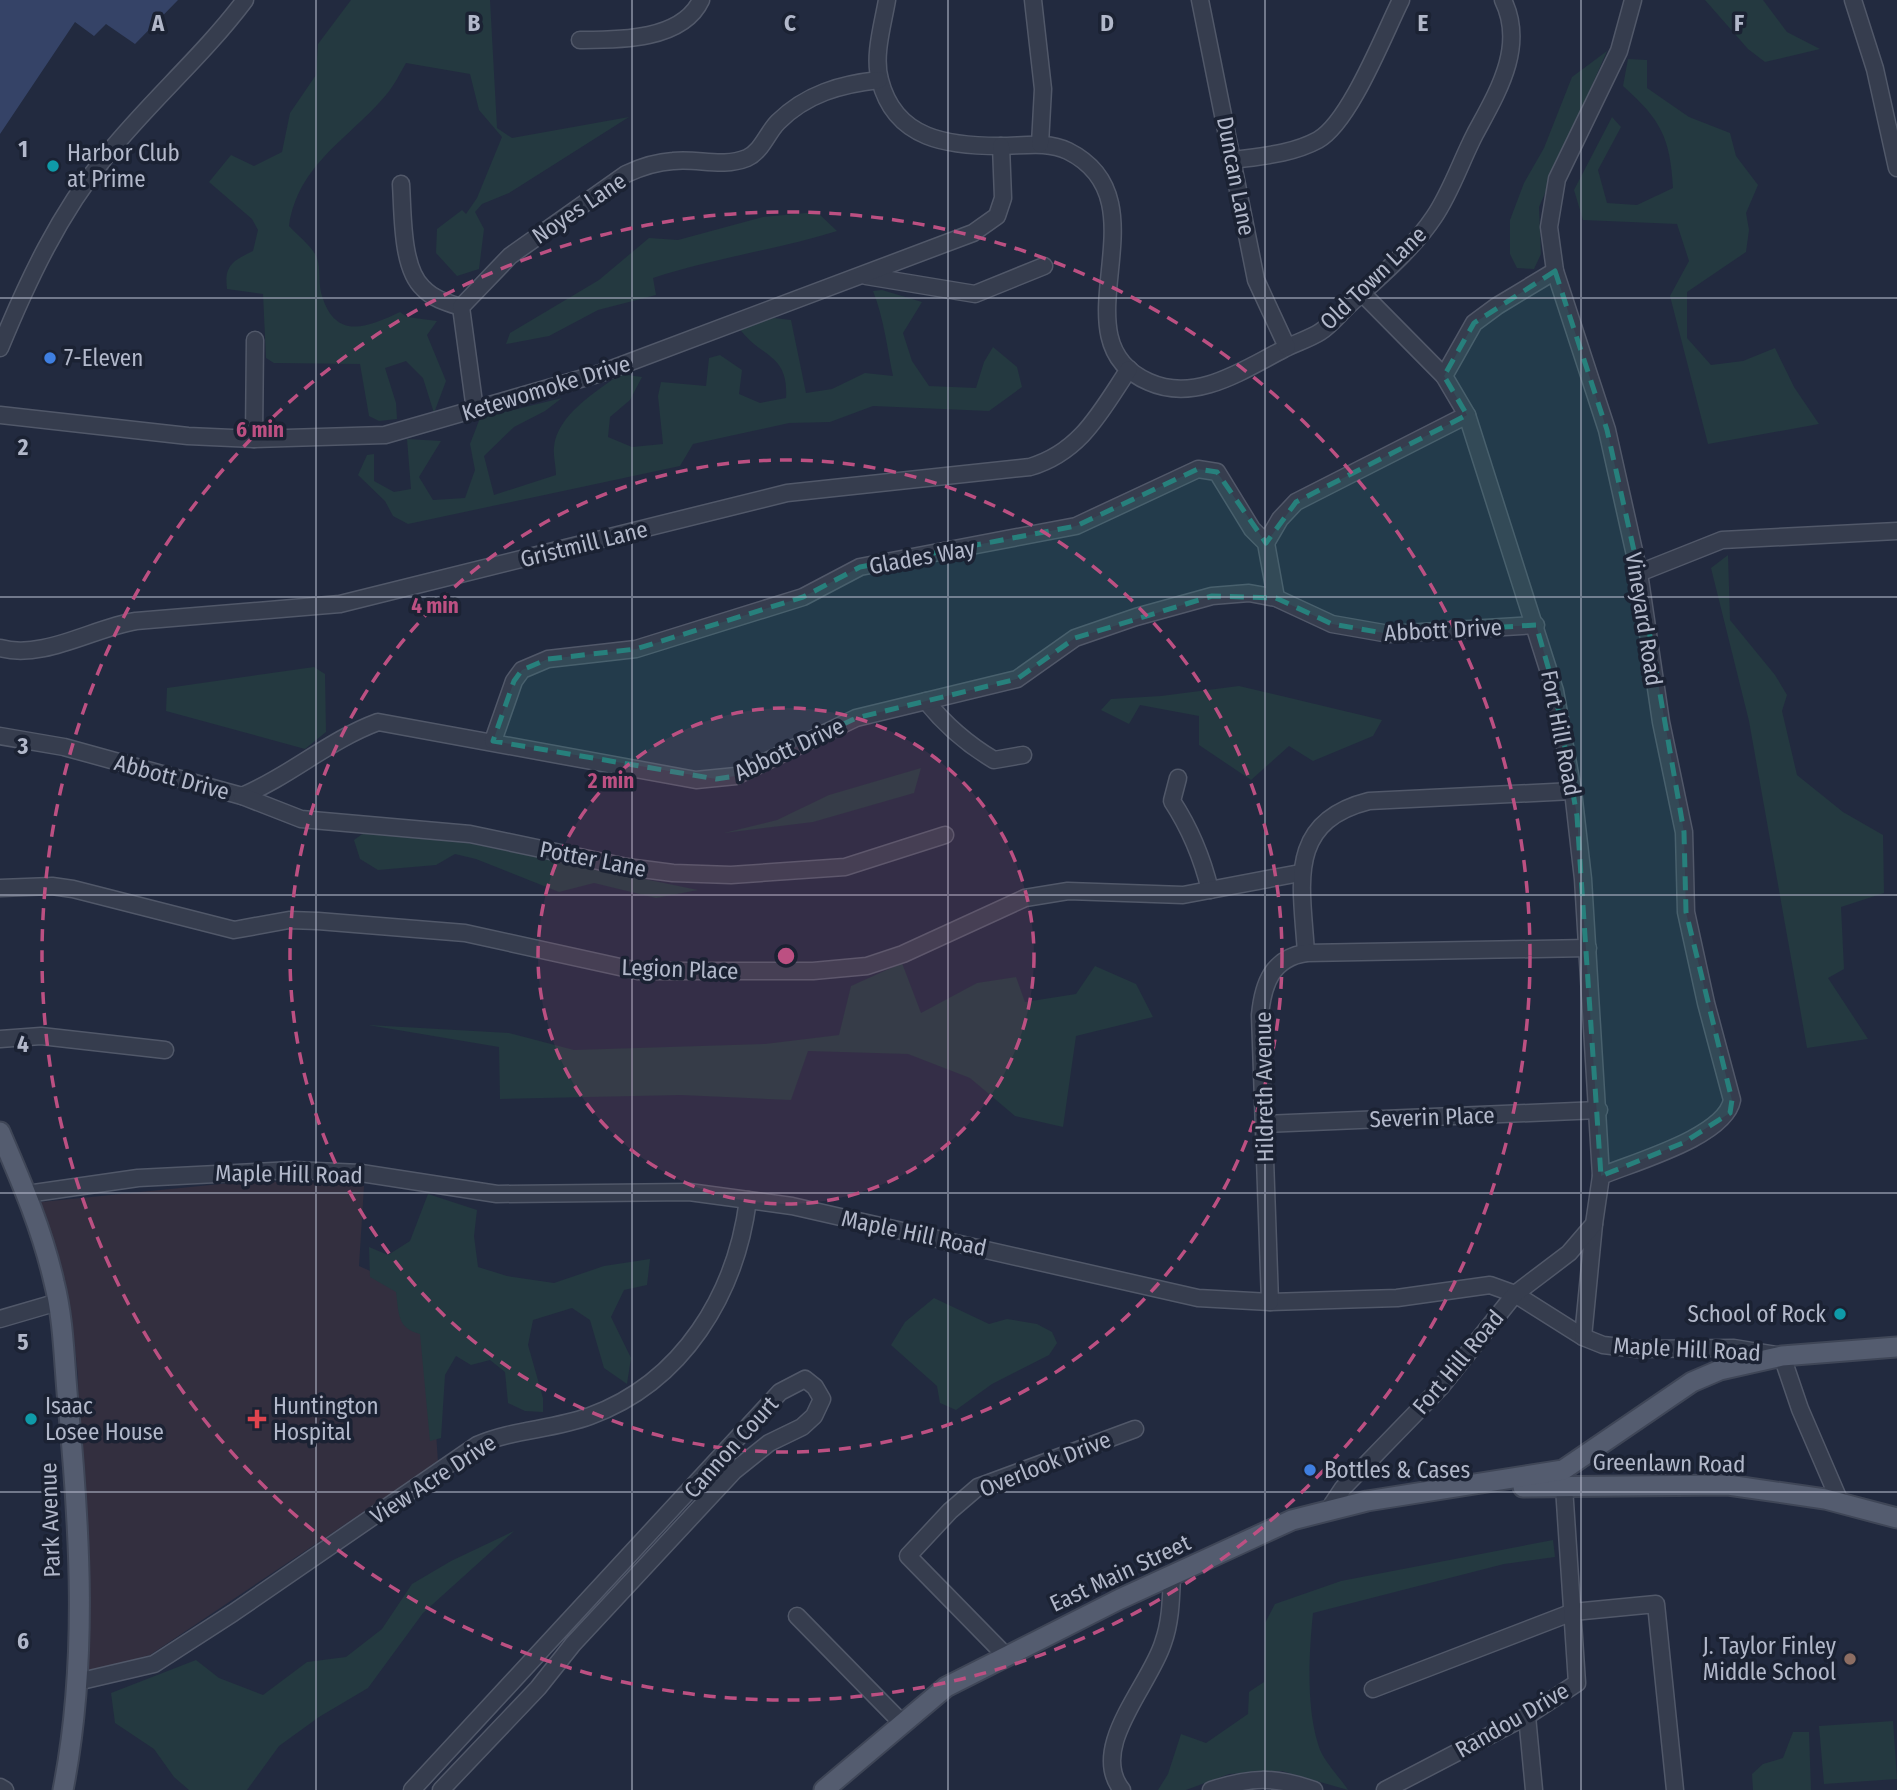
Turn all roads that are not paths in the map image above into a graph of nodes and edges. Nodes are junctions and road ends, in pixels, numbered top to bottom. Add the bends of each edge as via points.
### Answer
1 (245, 0) edge
2 (701, 0) edge
3 (887, 0) edge
4 (1033, 0) edge
5 (1200, 0) edge
6 (1401, 0) edge
7 (1503, 0) edge
8 (1633, 0) edge
9 (1853, 0) edge
10 (580, 40) dead end
11 (879, 80) junction
12 (1897, 89) edge
13 (1881, 93) junction
14 (1040, 144) junction
15 (1001, 146) junction
16 (1233, 160) junction
17 (1897, 168) edge
18 (401, 184) dead end
19 (1044, 267) dead end
20 (1555, 271) junction
21 (863, 276) junction
22 (1362, 293) junction
23 (461, 307) junction
24 (255, 340) dead end
25 (1287, 347) junction
26 (0, 348) edge
27 (1129, 369) junction
28 (1444, 376) junction
29 (475, 410) junction
30 (0, 415) edge
31 (1467, 415) junction
32 (254, 439) junction
33 (1897, 531) edge
34 (1266, 542) junction
35 (1639, 573) junction
36 (1276, 598) junction
37 (1536, 625) junction
38 (0, 648) edge
39 (926, 701) junction
40 (0, 736) edge
41 (493, 741) junction
42 (1023, 755) dead end
43 (1178, 778) dead end
44 (1573, 791) junction
45 (242, 796) junction
46 (945, 835) dead end
47 (1300, 873) junction
48 (0, 888) edge
49 (1210, 890) junction
50 (1588, 948) junction
51 (1306, 953) junction
52 (0, 1039) edge
53 (165, 1051) dead end
54 (1599, 1110) junction
55 (1264, 1124) junction
56 (0, 1132) edge
57 (1601, 1176) junction
58 (27, 1194) junction
59 (748, 1200) junction
60 (1594, 1224) junction
61 (1515, 1294) junction
62 (58, 1302) junction
63 (1270, 1302) junction
64 (0, 1319) edge
65 (1583, 1337) junction
66 (1897, 1347) edge
67 (1782, 1356) junction
68 (1135, 1429) dead end
69 (1563, 1479) junction
70 (686, 1496) junction
71 (1840, 1502) junction
72 (700, 1509) junction
73 (1329, 1509) junction
74 (1897, 1518) edge
75 (1172, 1574) junction
76 (1573, 1612) junction
77 (797, 1616) dead end
78 (551, 1641) junction
79 (566, 1653) junction
80 (1005, 1655) junction
81 (77, 1682) junction
82 (1373, 1689) dead end
83 (1527, 1716) junction
84 (902, 1723) junction
85 (429, 1771) junction
86 (0, 1787) edge
87 (443, 1788) edge
88 (5, 1790) edge
89 (63, 1790) edge
90 (412, 1790) edge
91 (824, 1790) edge
92 (1122, 1790) edge
93 (1211, 1790) edge
94 (1314, 1790) edge
95 (1385, 1790) edge
96 (1534, 1790) edge
97 (1675, 1790) edge

1 - 26 street via 84,184 35,267
2 - 10 street via 679,23 655,33
3 - 11 street
4 - 14 street via 1043,89
5 - 16 street, Duncan Lane
6 - 16 street via 1347,109 1320,139 1281,153
7 - 22 street, Old Town Lane via 1510,16 1512,50 1499,88 1436,216
8 - 20 street, Vineyard Road via 1619,51 1557,179 1549,228
9 - 13 street
11 - 15 street via 892,106 925,137
11 - 23 street, Noyes Lane via 831,89 798,104 750,156 731,163 674,160 626,174 510,256
12 - 13 street
13 - 17 street
14 - 15 street
14 - 27 street via 1067,150 1090,166 1106,187 1114,214 1106,306 1109,333
15 - 21 street, Ketewomoke Drive via 1003,198 997,216 973,233
16 - 25 street, Duncan Lane via 1256,281
18 - 23 street via 406,249 415,278 428,293
19 - 21 street via 975,294
20 - 28 street via 1475,323
20 - 35 street, Vineyard Road via 1607,430
21 - 29 street, Ketewomoke Drive via 601,373
22 - 25 street, Old Town Lane via 1321,331
22 - 28 street, Fort Hill Road
23 - 29 street
24 - 32 street
25 - 27 street, Old Town Lane via 1229,378 1200,387 1172,388 1149,382
27 - 38 street, Gristmill Lane via 1078,441 1056,458 1030,467 787,493 340,604 136,621 35,650
28 - 31 street, Fort Hill Road
29 - 32 street, Ketewomoke Drive via 385,435
30 - 32 street, Ketewomoke Drive
31 - 34 street via 1296,502
31 - 37 street, Fort Hill Road
33 - 35 street via 1722,540
34 - 36 street, Glades Way
34 - 41 street, Glades Way via 1252,529 1217,472 1198,469 1063,530 860,567 803,597 636,649 548,659 522,670 514,681
35 - 57 street, Vineyard Road via 1661,722 1684,832 1686,912 1732,1100 1730,1113 1720,1122 1683,1143
36 - 37 street, Abbott Drive via 1332,624 1389,635
36 - 39 street, Abbott Drive via 1249,593 1212,596 1136,617 1075,638 1017,679
37 - 44 street, Fort Hill Road via 1555,691
39 - 41 street, Abbott Drive via 856,718 736,776 716,779 696,780
39 - 42 street via 953,731 994,761
40 - 45 street, Abbott Drive via 64,747
41 - 45 street, Abbott Drive via 378,722
43 - 49 street via 1172,801 1203,860
44 - 47 street via 1353,804 1316,831
44 - 50 street, Fort Hill Road
45 - 46 street, Potter Lane via 300,819 470,834 673,873 731,875 845,867
47 - 49 street, Legion Place
47 - 51 street
48 - 49 street, Legion Place via 73,889 234,930 289,920 465,933 638,971 813,971 867,966 1025,898 1068,891 1146,896
50 - 51 street
50 - 54 street, Fort Hill Road
51 - 55 street, Hildreth Avenue via 1276,965 1262,996
52 - 53 street via 41,1036
54 - 55 street, Severin Place
54 - 57 street, Fort Hill Road
55 - 63 street, Hildreth Avenue
56 - 58 main road, Park Avenue
57 - 60 street, Fort Hill Road
58 - 59 street, Maple Hill Road via 138,1178 293,1170 361,1173 497,1194 689,1192
58 - 62 main road, Park Avenue
59 - 63 street, Maple Hill Road via 792,1206 1198,1298
59 - 81 street, View Acre Drive via 737,1259 723,1294 700,1332 651,1382 621,1403 589,1416 558,1426 504,1433 477,1445 154,1664
60 - 61 street, Fort Hill Road via 1569,1253
60 - 65 street, Fort Hill Road
61 - 63 street, Maple Hill Road via 1490,1285 1397,1298
61 - 65 street, Maple Hill Road
61 - 73 street, Fort Hill Road via 1440,1388 1343,1488
62 - 64 street
62 - 81 main road, Park Avenue via 75,1485
65 - 67 street, Maple Hill Road via 1621,1348 1734,1348
66 - 67 main road, East Main Street
67 - 69 main road, East Main Street via 1720,1370 1692,1382
67 - 71 street
68 - 80 street, Overlook Drive via 978,1487 908,1556
69 - 71 main road, Greenlawn Road via 1728,1485
69 - 73 main road, East Main Street via 1476,1486
69 - 76 street, Randou Drive
70 - 72 street
70 - 72 street, Cannon Court via 780,1392 805,1379 815,1387 822,1399 814,1416 734,1471
70 - 78 street, Cannon Court
71 - 74 main road, Greenlawn Road
72 - 79 street, Cannon Court
73 - 75 main road, East Main Street via 1292,1520
75 - 80 main road, East Main Street
75 - 92 street via 1171,1612 1163,1643 1114,1740 1112,1765
76 - 82 street
76 - 83 street, Randou Drive via 1577,1683
76 - 97 street via 1656,1604
77 - 84 street
78 - 79 street
78 - 85 street, Cannon Court
79 - 87 street, Cannon Court
80 - 84 main road, East Main Street via 946,1688
81 - 89 main road, Park Avenue
83 - 95 street, Randou Drive
83 - 96 street
84 - 91 main road, East Main Street
85 - 87 street
85 - 90 street, Cannon Court
86 - 88 street
93 - 94 street via 1243,1780 1273,1779

